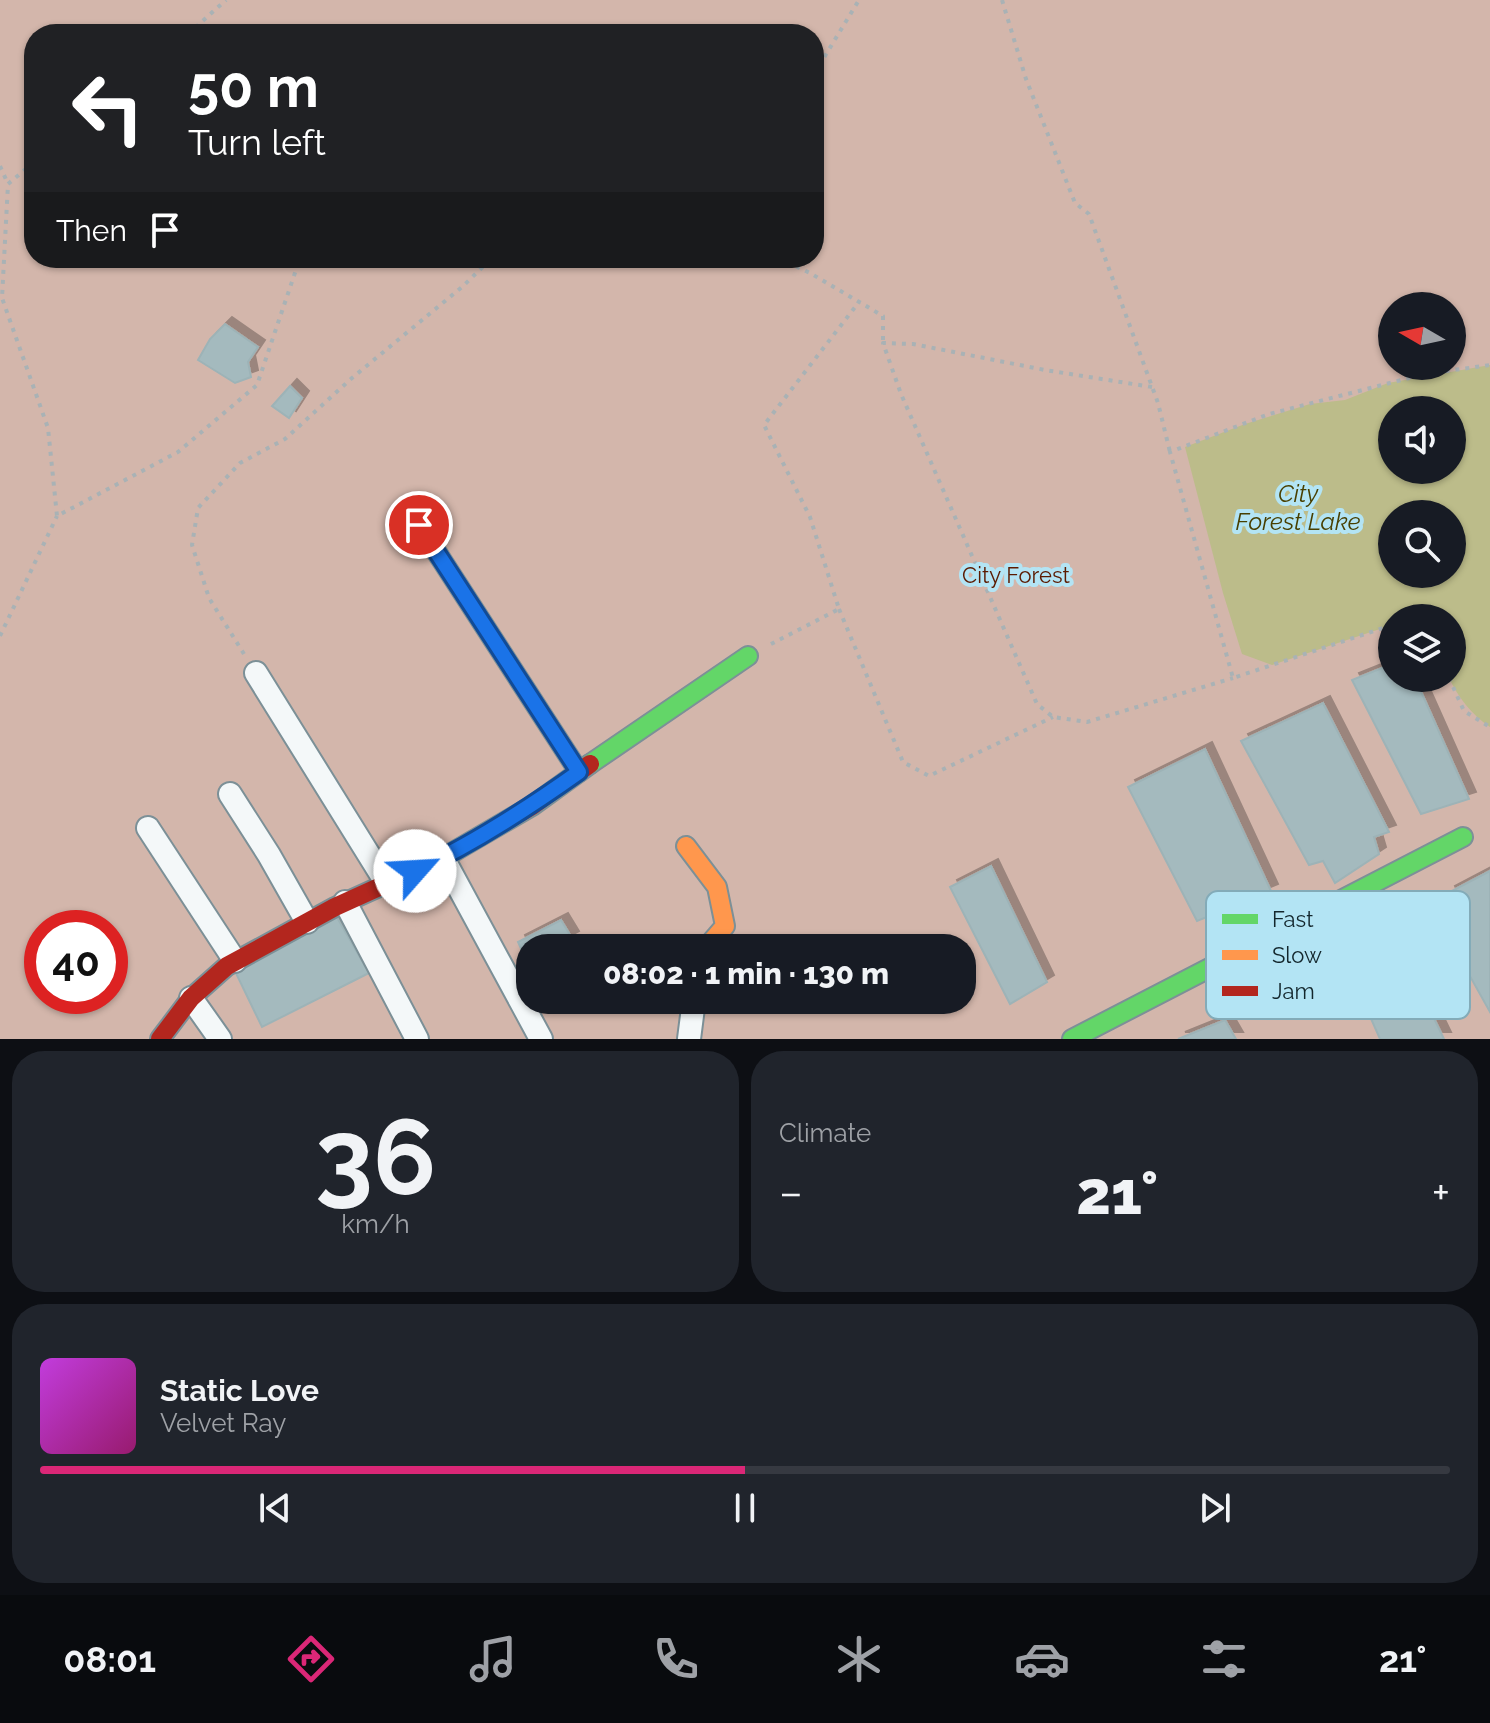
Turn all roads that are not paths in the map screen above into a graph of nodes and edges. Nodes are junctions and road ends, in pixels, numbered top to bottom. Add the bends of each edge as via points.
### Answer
1 (419, 525) dead end
2 (748, 656) road end
3 (256, 673) road end
4 (579, 772) junction
5 (230, 794) dead end
6 (148, 828) dead end
7 (1463, 837) dead end
8 (686, 846) dead end
9 (443, 858) junction
10 (387, 884) junction
11 (1358, 891) edge
12 (345, 902) junction
13 (307, 922) junction
14 (718, 934) edge
15 (235, 961) junction
16 (1206, 970) edge
17 (191, 998) junction
18 (692, 1014) edge
19 (160, 1039) edge
20 (220, 1039) edge
21 (417, 1039) edge
22 (541, 1039) edge
23 (689, 1039) edge
24 (1072, 1039) edge

1 - 4 street
2 - 4 street
3 - 10 street
4 - 9 street
5 - 13 street
6 - 15 street
7 - 11 street
8 - 14 street via 717,887 725,926
9 - 10 street
9 - 22 street
10 - 12 street
12 - 13 street
12 - 21 street
13 - 15 street
15 - 17 street
16 - 24 street
17 - 19 street
17 - 20 street
18 - 23 street

